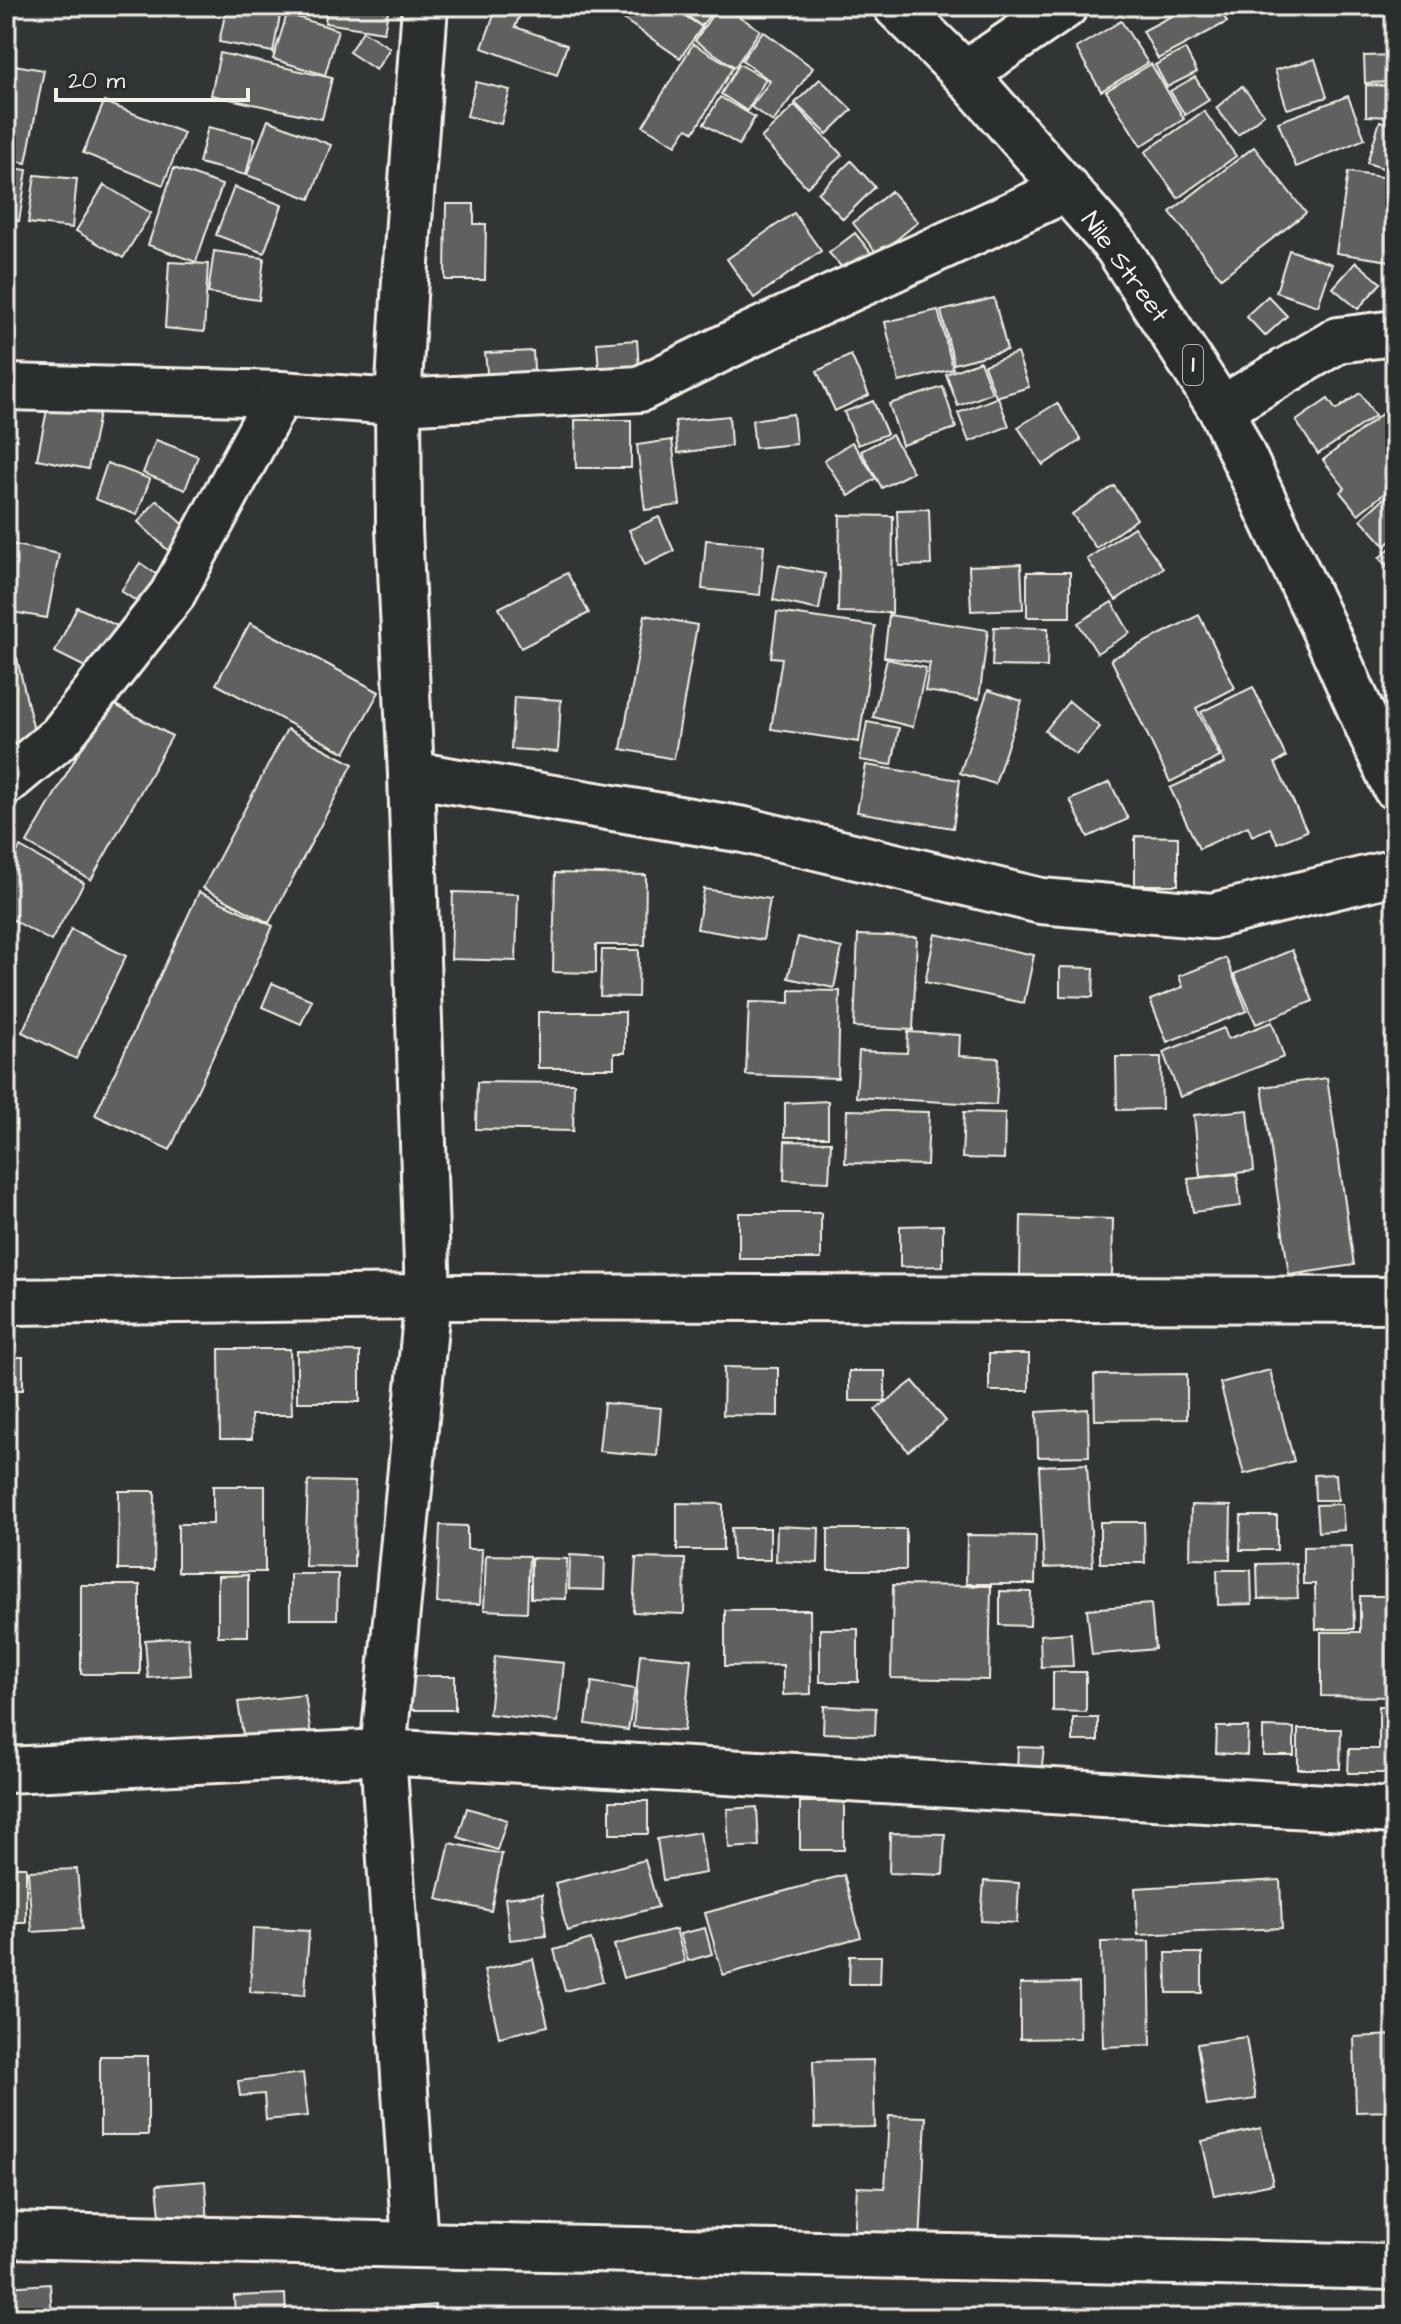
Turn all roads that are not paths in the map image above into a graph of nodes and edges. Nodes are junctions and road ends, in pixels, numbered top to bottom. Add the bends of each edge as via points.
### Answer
1 (425, 6) edge
2 (896, 6) edge
3 (1065, 6) edge
4 (965, 74) junction
5 (1067, 189) junction
6 (1395, 333) edge
7 (6, 387) edge
8 (280, 394) junction
9 (398, 402) junction
10 (1221, 409) junction
11 (411, 774) junction
12 (6, 782) edge
13 (1395, 787) edge
14 (1395, 872) edge
15 (428, 1297) junction
16 (1395, 1300) edge
17 (6, 1302) edge
18 (383, 1752) junction
19 (6, 1770) edge
20 (1395, 1811) edge
21 (6, 2235) edge
22 (415, 2245) junction
23 (1395, 2267) edge

1 - 9 street
2 - 4 street, Nile Street / 1
3 - 4 street
4 - 5 street, Nile Street / 1
5 - 9 street via 640,389
5 - 10 street, Nile Street / 1 via 1117,247
6 - 10 street via 1338,340
7 - 8 street
8 - 9 street
8 - 12 street via 172,595 60,737
9 - 11 street
10 - 13 street, Nile Street / 1
11 - 14 street via 744,830 1041,901 1212,916
11 - 15 street
15 - 16 street
15 - 17 street
15 - 18 street
18 - 19 street
18 - 20 street
18 - 22 street
21 - 22 street
22 - 23 street

